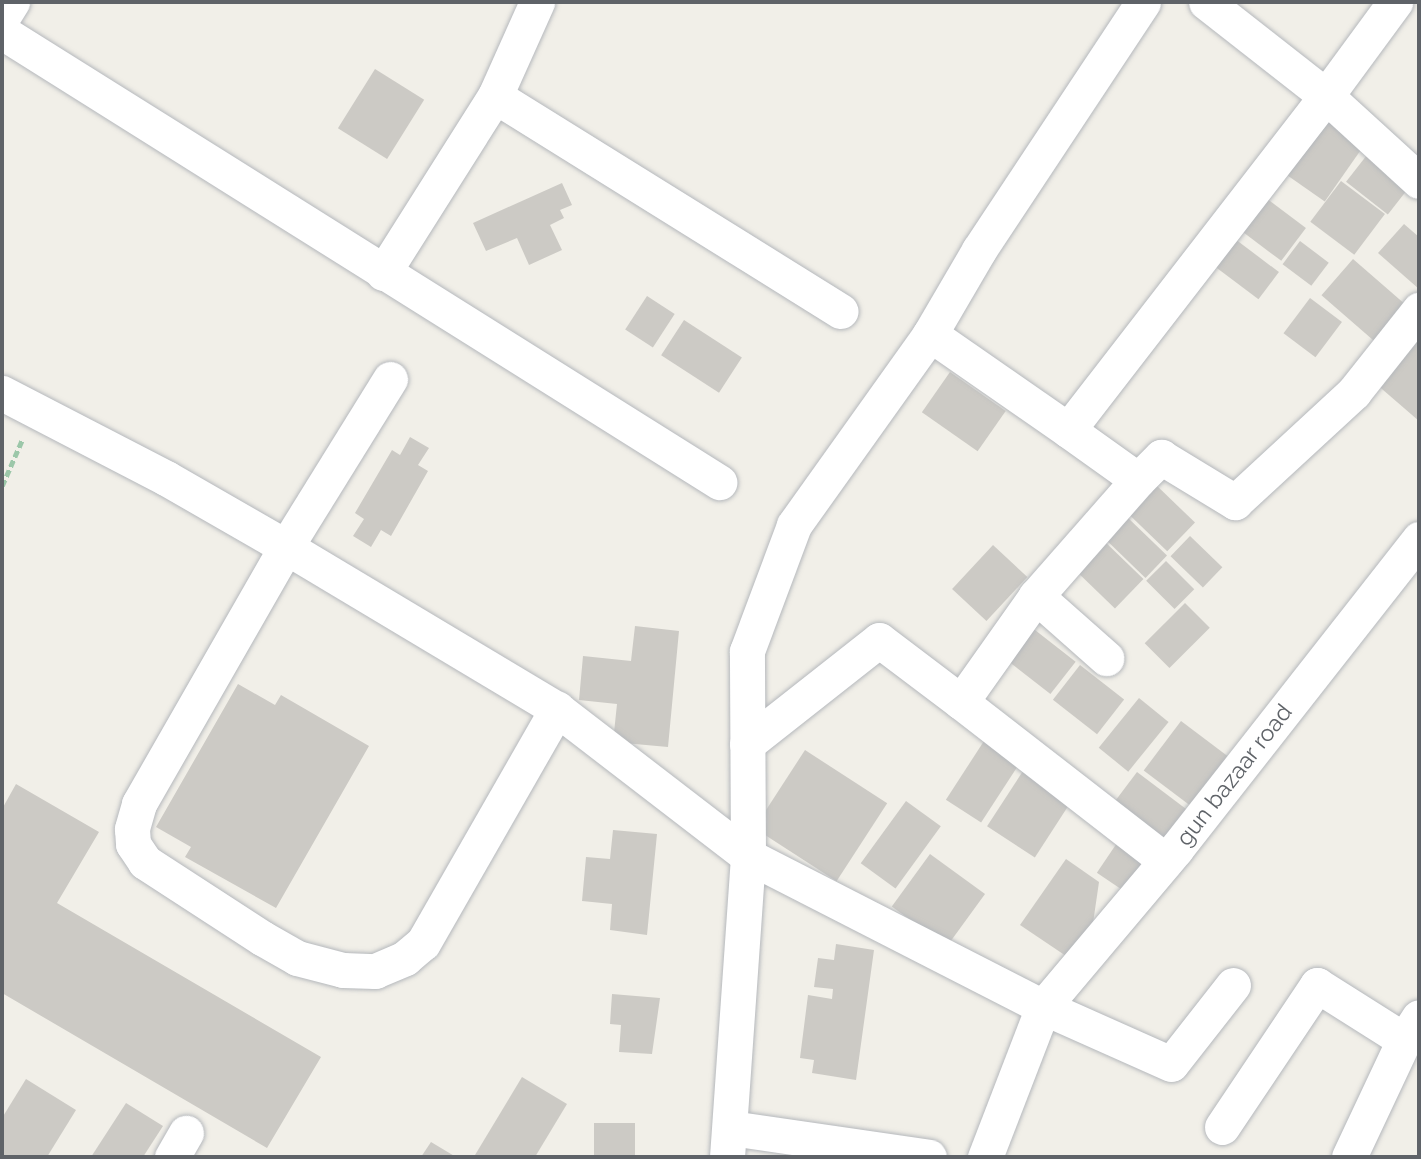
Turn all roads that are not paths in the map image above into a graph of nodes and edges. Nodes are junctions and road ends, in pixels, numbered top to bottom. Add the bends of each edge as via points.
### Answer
1 (12, 2) edge
2 (1143, 2) edge
3 (1206, 2) edge
4 (1395, 2) edge
5 (531, 4) edge
6 (2, 18) edge
7 (2, 32) edge
8 (495, 96) junction
9 (1326, 96) junction
10 (1419, 181) edge
11 (383, 272) junction
12 (1419, 310) edge
13 (841, 311) dead end
14 (930, 334) junction
15 (390, 379) dead end
16 (2, 393) edge
17 (1068, 430) junction
18 (1138, 480) junction
19 (719, 482) dead end
20 (1419, 539) edge
21 (286, 547) junction
22 (1036, 596) junction
23 (1106, 658) dead end
24 (961, 702) junction
25 (557, 709) junction
26 (747, 744) junction
27 (748, 856) junction
28 (1166, 861) junction
29 (1233, 985) dead end
30 (1043, 1007) junction
31 (1412, 1029) edge
32 (1222, 1127) dead end
33 (729, 1143) edge
34 (929, 1157) edge
35 (985, 1157) edge
36 (1349, 1157) edge

1 - 6 street
2 - 14 street via 979,250
3 - 9 street
4 - 9 street
5 - 8 street
7 - 11 street
8 - 11 street
8 - 13 street
9 - 10 street
9 - 17 street
11 - 19 street
12 - 18 street via 1354,392 1235,502 1161,457
14 - 17 street
14 - 26 street via 794,525 747,651
15 - 21 street
16 - 21 street
17 - 18 street
18 - 22 street
20 - 28 street, gun bazaar road
21 - 25 street
21 - 25 street via 139,804 132,829 134,844 145,862 261,938 297,958 343,970 375,971 404,958 423,943
22 - 23 street
22 - 24 street
24 - 26 street via 879,640
24 - 28 street
25 - 27 street
26 - 27 street
27 - 30 street
27 - 33 street
28 - 30 street, gun bazaar road
29 - 30 street via 1171,1064
30 - 35 street, gun bazaar road
31 - 32 street via 1317,985
31 - 36 street
33 - 34 street

